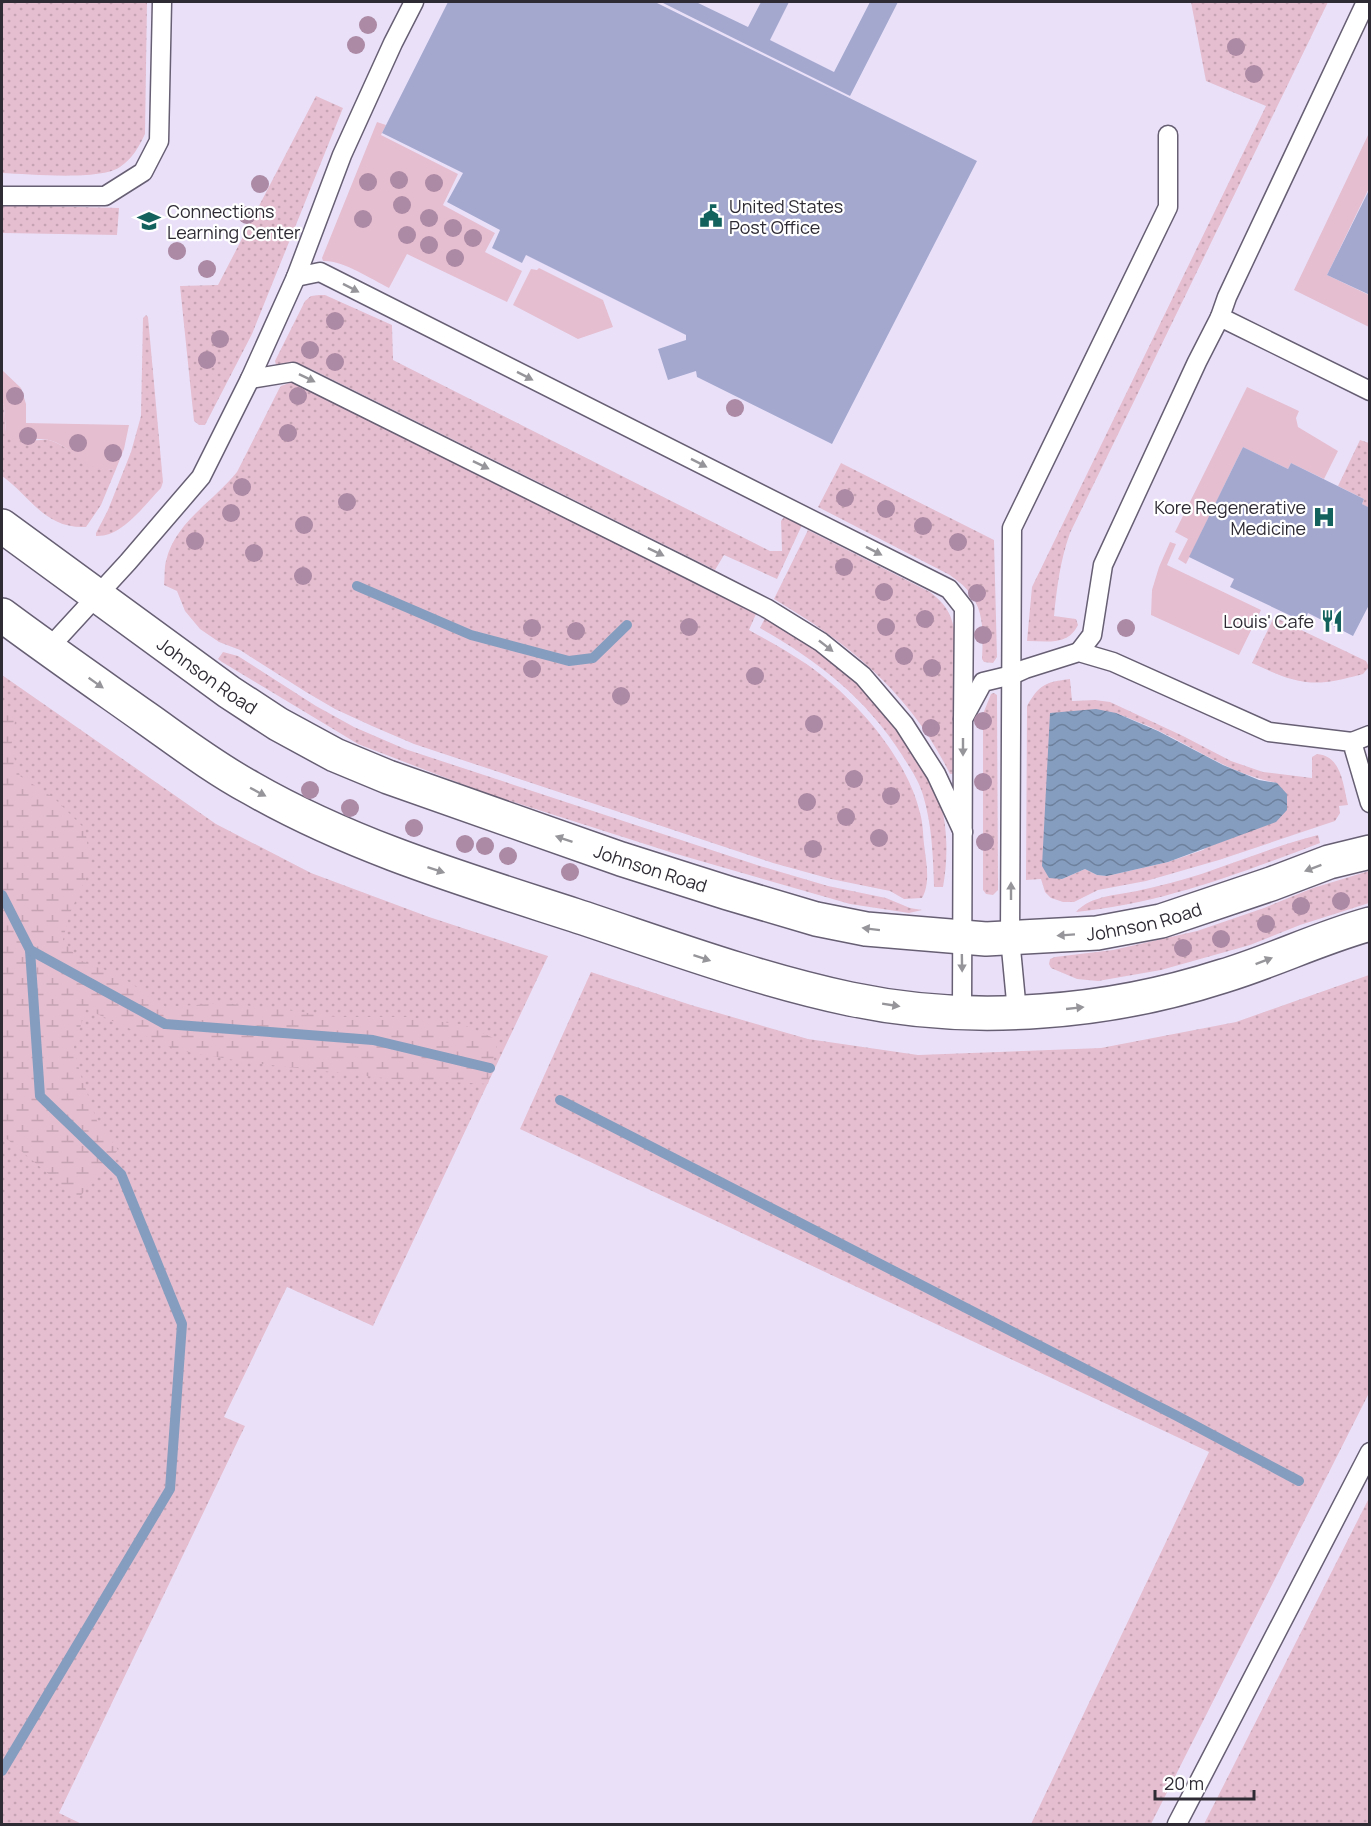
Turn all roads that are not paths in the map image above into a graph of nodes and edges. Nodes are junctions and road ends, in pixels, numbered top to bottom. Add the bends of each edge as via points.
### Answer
1 (162, 2) edge
2 (414, 2) edge
3 (1366, 2) edge
4 (1168, 135) dead end
5 (2, 196) edge
6 (296, 277) junction
7 (1220, 317) junction
8 (250, 379) junction
9 (1370, 391) edge
10 (2, 526) edge
11 (98, 596) junction
12 (2, 615) edge
13 (48, 649) junction
14 (1078, 652) junction
15 (1012, 675) junction
16 (963, 719) junction
17 (1370, 735) edge
18 (1352, 742) junction
19 (1370, 803) edge
20 (963, 832) junction
21 (1370, 852) edge
22 (1370, 924) edge
23 (961, 937) junction
24 (1010, 938) junction
25 (962, 1012) junction
26 (1017, 1012) junction
27 (1370, 1452) edge
28 (1177, 1824) edge

1 - 5 lane via 159,141 143,172 105,196
2 - 6 lane via 342,155
3 - 7 lane
4 - 15 lane via 1168,207 1012,528
6 - 8 lane
6 -> 16 lane via 320,272 949,589 964,608
7 - 9 lane
7 - 14 lane via 1103,565 1092,635
8 - 11 lane via 201,477
8 -> 20 lane via 293,372 692,570 821,642 863,676 904,724 936,774
10 - 11 main road, Johnson Road
11 - 13 lane
23 -> 11 main road, Johnson Road via 866,929 816,919 621,859 388,777 335,755 278,724
12 - 13 main road
13 -> 25 main road via 249,787 359,842 786,983 852,1000
14 - 15 lane
14 - 18 lane via 1113,662 1269,732
15 - 16 lane via 983,682
24 -> 15 lane
16 -> 20 lane
17 - 18 lane
18 - 19 lane
20 - 23 lane
21 -> 24 main road, Johnson Road via 1329,862 1161,921 1097,933
26 -> 22 main road via 1108,1004 1171,991 1225,976
23 - 24 main road, Johnson Road
23 -> 25 lane
24 - 26 lane
25 - 26 main road
27 - 28 lane

